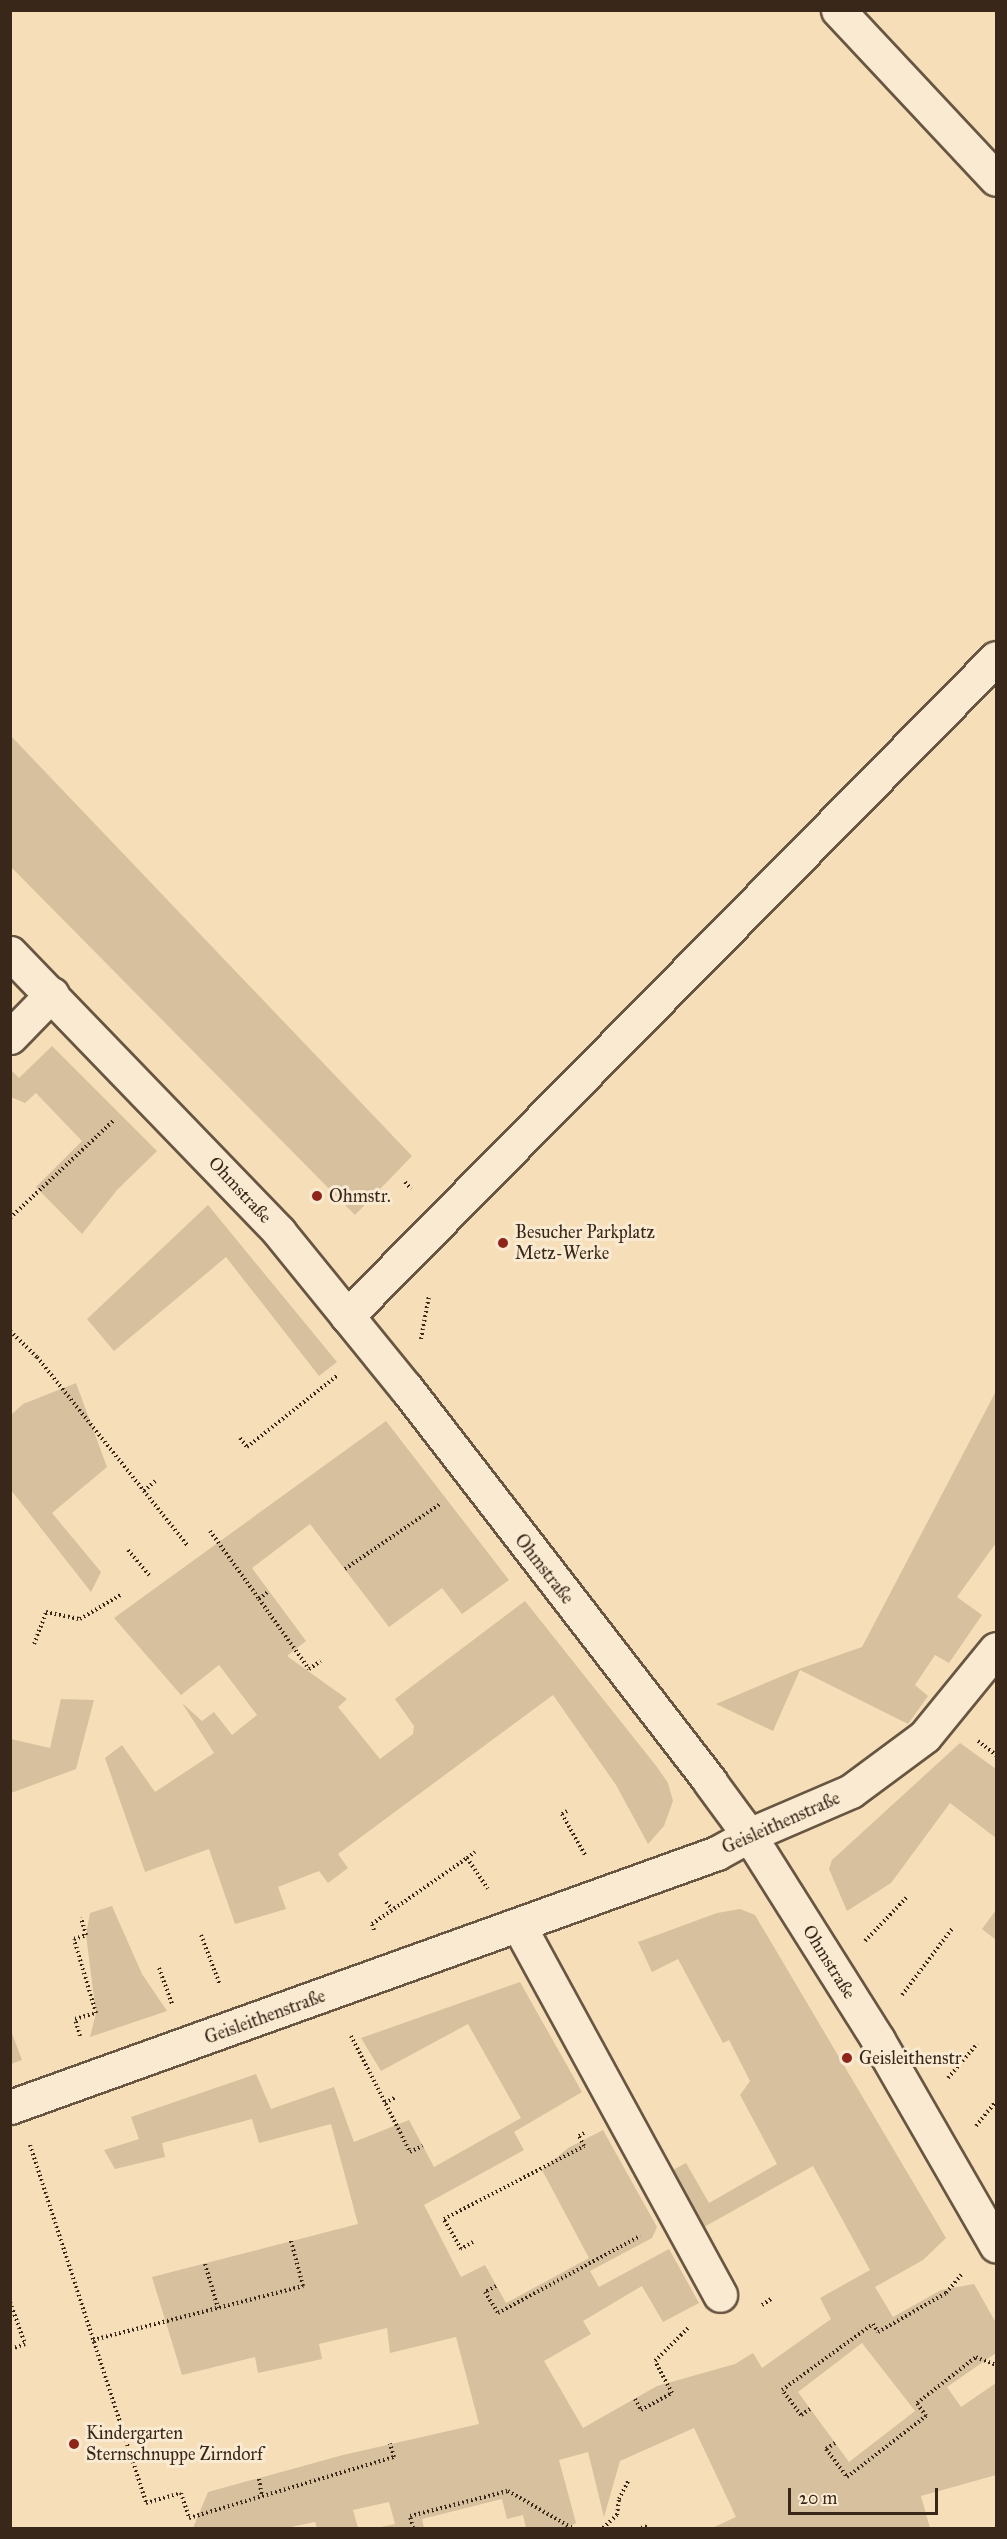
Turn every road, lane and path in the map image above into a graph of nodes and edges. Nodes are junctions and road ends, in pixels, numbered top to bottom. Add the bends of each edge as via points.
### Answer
1 (838, 10) edge
2 (996, 179) edge
3 (996, 658) edge
4 (10, 953) edge
5 (51, 994) junction
6 (10, 1037) edge
7 (120, 1114) dead end
8 (10, 1218) edge
9 (429, 1294) dead end
10 (347, 1316) junction
11 (10, 1331) edge
12 (419, 1352) dead end
13 (342, 1372) dead end
14 (240, 1438) dead end
15 (155, 1481) dead end
16 (144, 1491) junction
17 (446, 1499) dead end
18 (210, 1532) dead end
19 (187, 1545) dead end
20 (128, 1550) dead end
21 (345, 1569) dead end
22 (149, 1575) dead end
23 (269, 1591) dead end
24 (122, 1594) dead end
25 (259, 1599) junction
26 (34, 1644) dead end
27 (996, 1649) edge
28 (321, 1661) dead end
29 (567, 1811) dead end
30 (749, 1834) junction
31 (475, 1852) dead end
32 (467, 1858) junction
33 (588, 1859) dead end
34 (490, 1893) dead end
35 (908, 1896) dead end
36 (386, 1902) dead end
37 (392, 1909) junction
38 (81, 1918) dead end
39 (519, 1926) junction
40 (952, 1929) dead end
41 (376, 1933) dead end
42 (201, 1935) dead end
43 (862, 1944) dead end
44 (159, 1968) dead end
45 (222, 1991) dead end
46 (897, 2001) dead end
47 (175, 2013) dead end
48 (351, 2036) dead end
49 (977, 2044) dead end
50 (83, 2046) dead end
51 (945, 2082) dead end
52 (396, 2097) dead end
53 (996, 2101) edge
54 (385, 2103) junction
55 (13, 2106) edge
56 (618, 2113) junction
57 (974, 2129) dead end
58 (423, 2146) dead end
59 (685, 2232) junction
60 (291, 2241) dead end
61 (473, 2242) dead end
62 (996, 2245) edge
63 (205, 2264) dead end
64 (969, 2266) dead end
65 (496, 2286) dead end
66 (720, 2295) joint
67 (10, 2302) edge
68 (218, 2308) junction
69 (93, 2340) junction
70 (14, 2348) dead end
71 (996, 2365) edge
72 (635, 2399) dead end
73 (810, 2409) dead end
74 (835, 2443) dead end
75 (390, 2444) dead end
76 (259, 2479) dead end
77 (628, 2481) dead end
78 (262, 2496) junction
79 (648, 2526) dead end
80 (413, 2529) edge
81 (572, 2529) edge
82 (603, 2529) edge
83 (641, 2529) edge

1 - 2 street
3 - 10 street
4 - 5 street, Ohmstraße
5 - 6 street
5 - 10 street, Ohmstraße via 235,1183
7 - 8 path
9 - 12 path
10 - 30 street, Ohmstraße
11 - 16 path via 37,1357
13 - 14 path via 247,1447
15 - 16 path
16 - 19 path
17 - 21 path
18 - 25 path
20 - 22 path
23 - 25 path
24 - 26 path via 80,1619 46,1612
25 - 28 path via 309,1669
27 - 30 street, Geisleithenstraße via 925,1736 861,1785
29 - 33 path via 562,1814
30 - 39 street, Geisleithenstraße via 717,1853
30 - 62 street, Ohmstraße via 878,2040
31 - 32 path
32 - 34 path
32 - 37 path
35 - 43 path
36 - 37 path
37 - 41 path via 372,1924
38 - 50 path via 86,1935 74,1939 96,2013 75,2019
39 - 55 street, Geisleithenstraße
39 - 56 street
40 - 46 path
42 - 45 path
44 - 47 path
48 - 54 path
49 - 51 path
52 - 54 path
53 - 57 path
54 - 58 path via 410,2152
55 - 69 path
56 - 59 street
56 - 61 path via 579,2136 584,2146 444,2219 461,2249
59 - 65 path via 653,2251 644,2234 498,2313 485,2292
59 - 66 street
60 - 68 path via 303,2286
63 - 68 path
64 - 73 path via 946,2293 878,2332 873,2324 782,2390 801,2415
66 - 72 path via 655,2361 672,2393 641,2410
67 - 70 path via 25,2344
68 - 69 path
69 - 78 path via 146,2503 181,2493 189,2518
71 - 74 path via 976,2358 917,2403 926,2415 847,2477 826,2449
75 - 78 path via 394,2457
76 - 78 path
77 - 82 path via 619,2499 617,2515
79 - 83 path
80 - 81 path via 410,2516 508,2491

